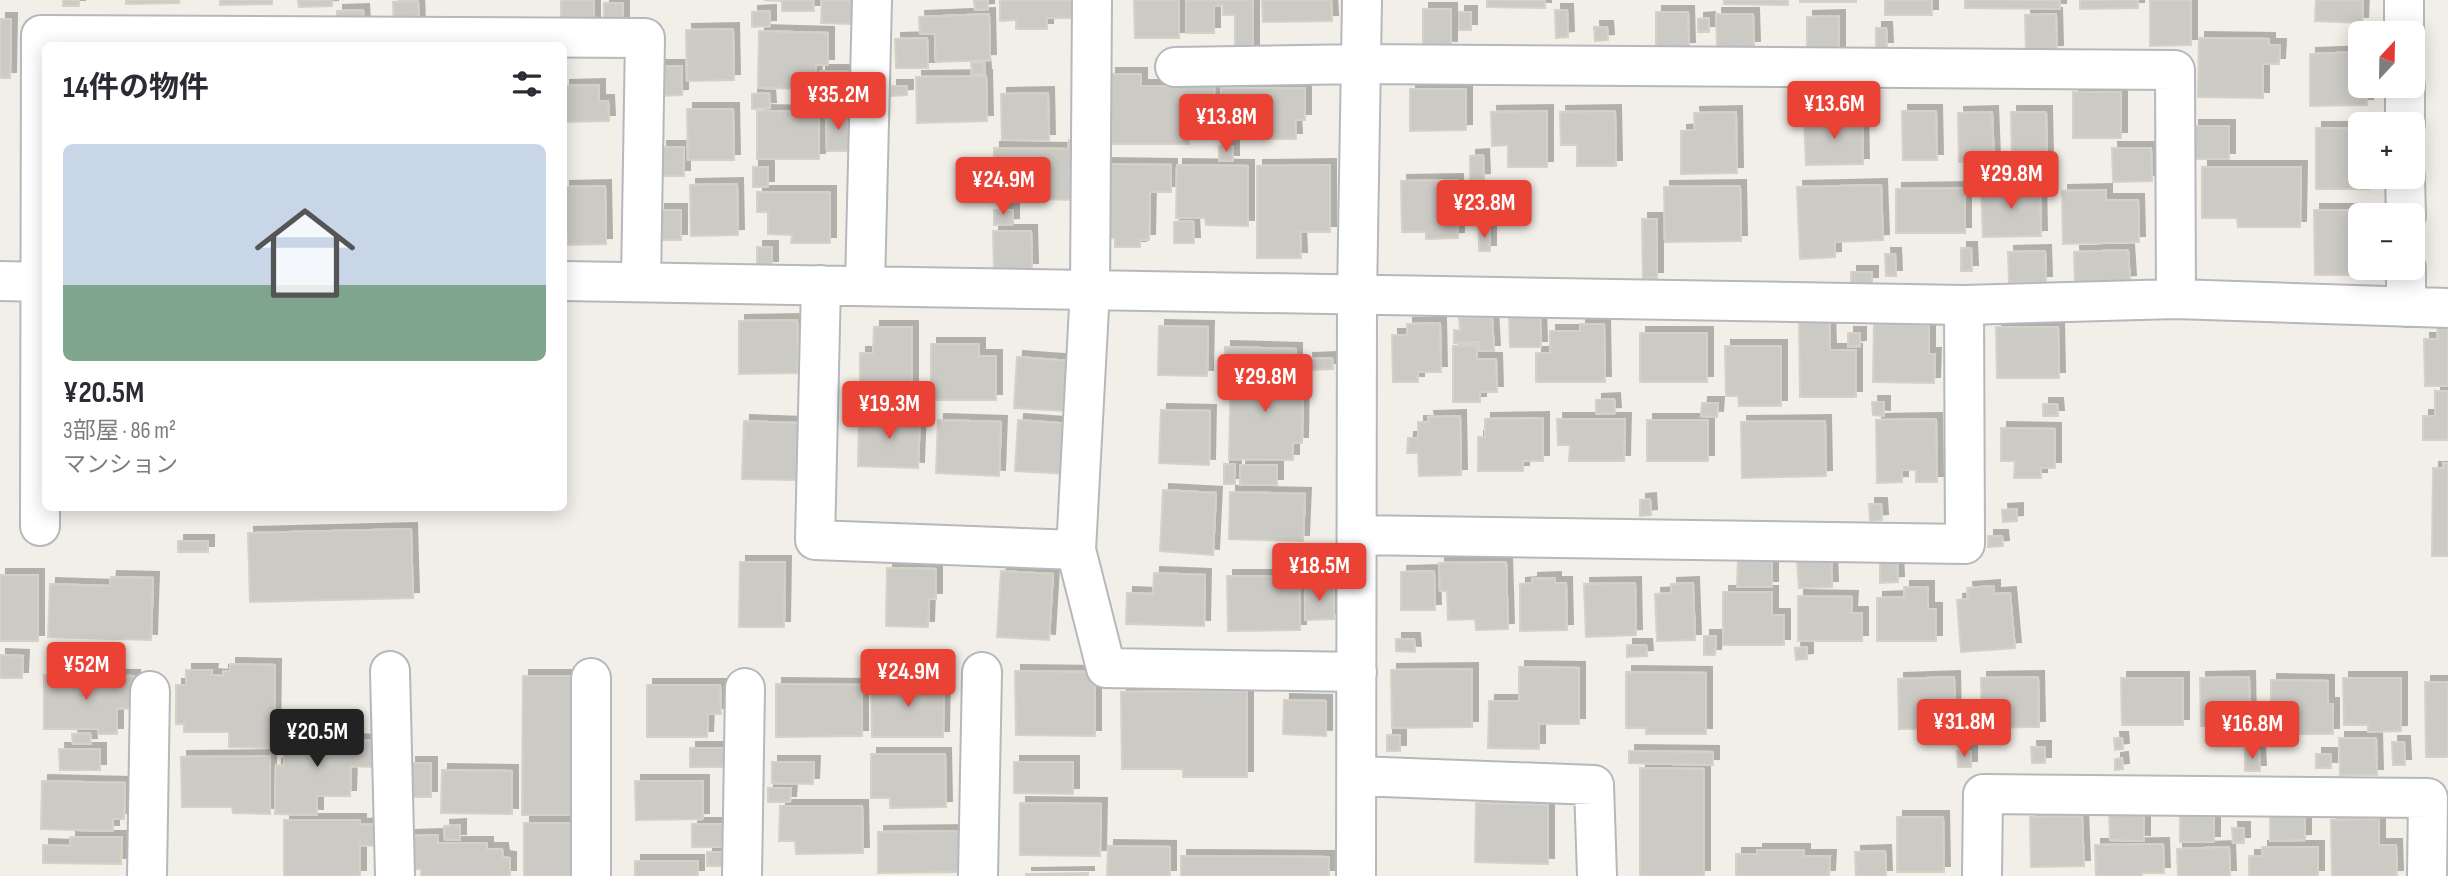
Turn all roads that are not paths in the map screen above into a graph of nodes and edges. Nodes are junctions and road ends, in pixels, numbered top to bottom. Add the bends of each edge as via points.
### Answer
1 (872, 0) edge
2 (1092, 0) edge
3 (1362, 0) edge
4 (2404, 0) edge
5 (2404, 21) edge
6 (324, 41) edge
7 (1362, 64) junction
8 (1175, 67) dead end
9 (42, 158) edge
10 (2406, 280) edge
11 (0, 281) edge
12 (567, 281) edge
13 (42, 282) edge
14 (641, 282) junction
15 (821, 285) junction
16 (865, 285) junction
17 (1090, 289) junction
18 (1357, 296) junction
19 (2176, 299) junction
20 (1964, 305) junction
21 (2406, 307) junction
22 (2448, 308) edge
23 (42, 363) edge
24 (40, 526) dead end
25 (1357, 535) junction
26 (1076, 550) junction
27 (390, 671) dead end
28 (982, 672) dead end
29 (1357, 672) junction
30 (591, 678) dead end
31 (744, 688) dead end
32 (150, 691) dead end
33 (1357, 776) junction
34 (147, 876) edge
35 (395, 876) edge
36 (591, 876) edge
37 (743, 876) edge
38 (978, 876) edge
39 (1356, 876) edge
40 (1597, 876) edge
41 (1982, 876) edge
42 (2427, 876) edge

1 - 16 street
2 - 17 street
3 - 7 street
4 - 5 street
6 - 9 street via 41,35
6 - 14 street via 645,38
7 - 8 street
7 - 18 street
7 - 19 street via 2175,70
10 - 21 street
11 - 13 street
12 - 14 street
14 - 15 street
15 - 16 street
15 - 26 street via 815,540
16 - 17 street
17 - 18 street
17 - 26 street
18 - 20 street
18 - 25 street
19 - 20 street
19 - 21 street
20 - 25 street via 1965,544
21 - 22 street
23 - 24 street
25 - 29 street
26 - 29 street via 1106,668
27 - 35 street
28 - 38 street
29 - 33 street
30 - 36 street
31 - 37 street
32 - 34 street
33 - 39 street
33 - 40 street via 1594,785
41 - 42 street via 1983,794 2428,798

